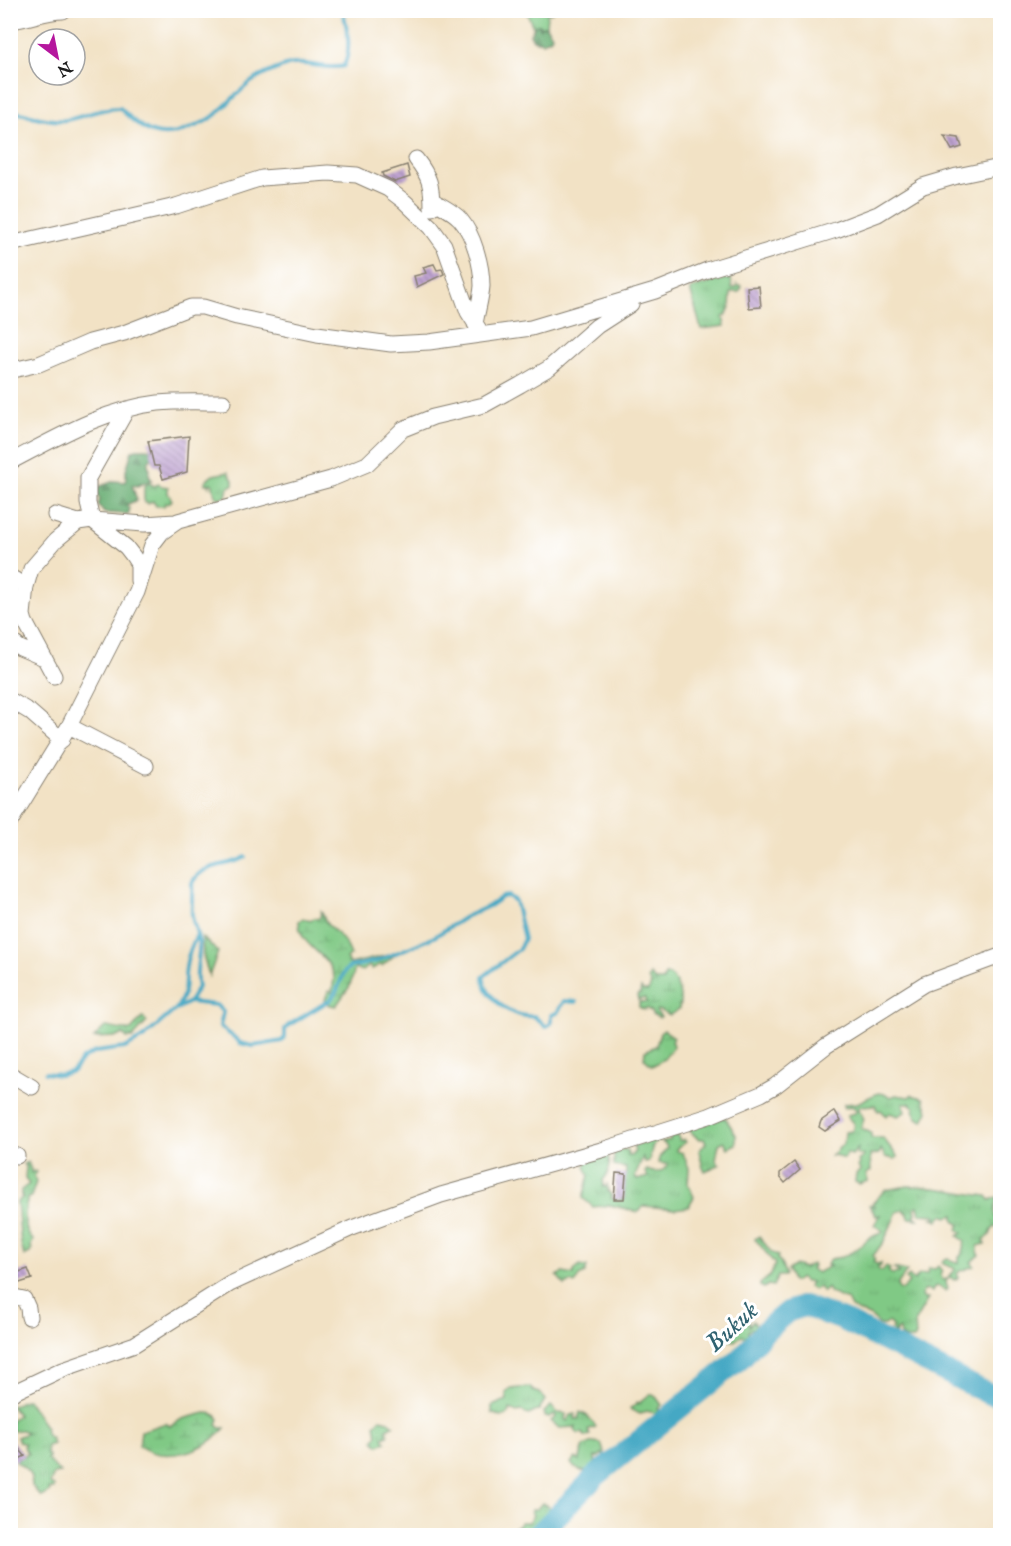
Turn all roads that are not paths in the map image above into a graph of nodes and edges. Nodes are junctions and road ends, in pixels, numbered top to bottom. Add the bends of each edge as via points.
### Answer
1 (63, 11) edge
2 (10, 21) edge
3 (416, 159) dead end
4 (1000, 167) edge
5 (432, 200) junction
6 (10, 244) edge
7 (444, 245) junction
8 (655, 291) junction
9 (479, 329) junction
10 (10, 366) edge
11 (223, 402) dead end
12 (126, 411) junction
13 (10, 462) edge
14 (54, 515) dead end
15 (85, 521) junction
16 (178, 521) junction
17 (10, 577) edge
18 (26, 586) junction
19 (137, 592) junction
20 (10, 624) edge
21 (12, 643) edge
22 (44, 658) junction
23 (54, 676) dead end
24 (10, 700) edge
25 (66, 733) junction
26 (146, 766) dead end
27 (11, 818) edge
28 (1000, 956) edge
29 (10, 1074) edge
30 (32, 1087) dead end
31 (10, 1296) edge
32 (29, 1317) dead end
33 (10, 1394) edge

1 - 2 street
3 - 5 street via 432,185
4 - 8 street via 923,186 878,214
5 - 7 street via 432,214
5 - 9 street via 460,218 468,230 482,288
6 - 7 street via 176,206 262,177 328,173 357,175 387,189 430,226
7 - 9 street via 468,312
8 - 9 street via 531,328
8 - 16 street via 597,326 549,368 484,405 403,429 367,464 331,479
9 - 10 street via 429,342 391,344 317,334 191,307 39,364 17,369
11 - 12 street via 157,404
12 - 13 street via 81,427
12 - 15 street via 88,478 89,513
14 - 15 street
15 - 16 street
15 - 18 street via 56,540 31,569
15 - 19 street via 126,547 133,556 138,564
16 - 19 street via 152,545
17 - 18 street
18 - 20 street via 18,615
18 - 22 street via 23,615
19 - 25 street
21 - 22 street
22 - 23 street
24 - 25 street
25 - 26 street
25 - 27 street
28 - 33 street via 924,984 826,1046 761,1094 709,1116 441,1195 352,1227 230,1284 135,1344 63,1369
29 - 30 street
31 - 32 street via 24,1299

